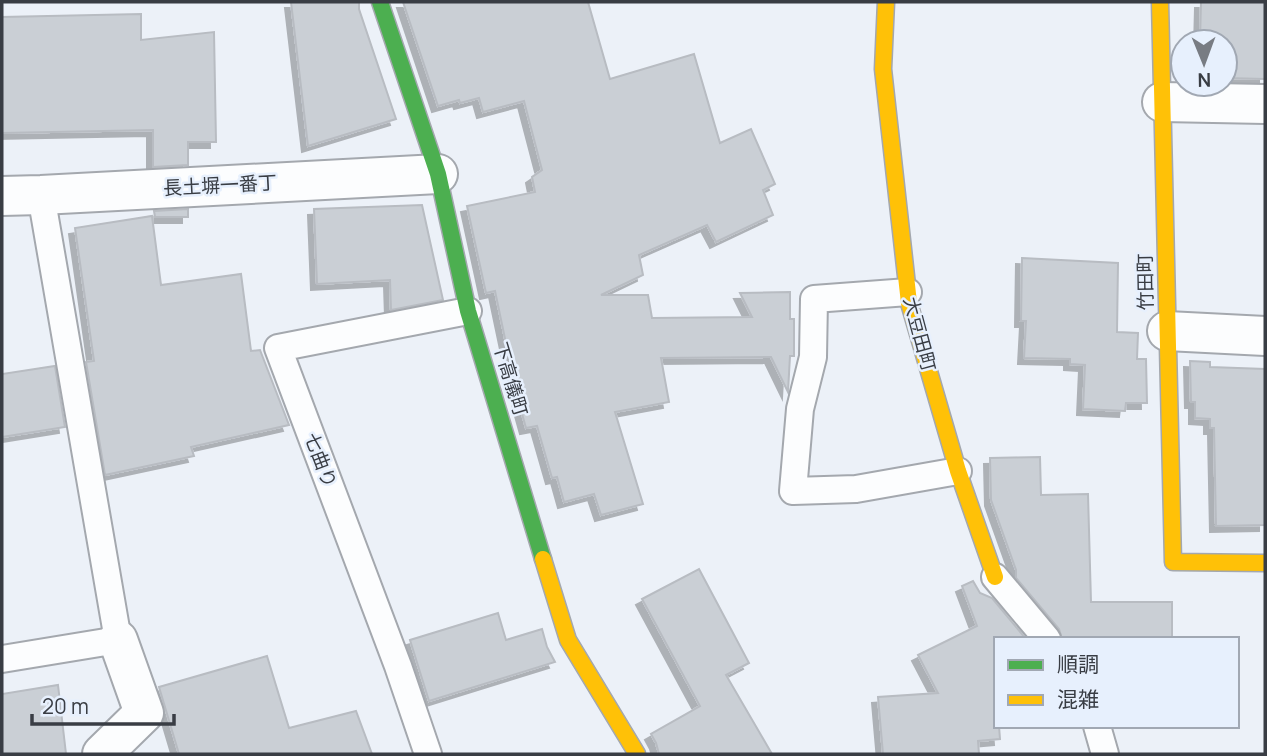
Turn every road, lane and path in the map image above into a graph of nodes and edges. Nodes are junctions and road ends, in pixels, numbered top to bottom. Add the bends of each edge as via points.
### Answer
1 (380, 2) edge
2 (886, 2) edge
3 (1160, 2) edge
4 (1162, 102) junction
5 (1265, 104) edge
6 (438, 174) junction
7 (2, 195) edge
8 (41, 195) junction
9 (908, 292) junction
10 (468, 311) junction
11 (1167, 331) junction
12 (1265, 336) edge
13 (958, 471) junction
14 (1265, 563) edge
15 (995, 577) joint
16 (1044, 637) edge
17 (118, 640) junction
18 (2, 659) edge
19 (1098, 728) edge
20 (102, 754) edge
21 (428, 754) edge
22 (637, 754) edge
23 (1105, 754) edge

1 - 6 street, 下高儀町
2 - 9 street, 大豆田町 via 883,69
3 - 4 street, 竹田町
4 - 5 street
4 - 11 street, 竹田町
6 - 8 street, 長土塀一番丁
6 - 10 street, 下高儀町
7 - 8 street, 長土塀一番丁
8 - 17 lane
9 - 13 street, 大豆田町
9 - 13 lane via 814,299 813,358 800,409 793,491 856,489
10 - 21 lane, 七曲り via 278,348
10 - 22 street, 下高儀町 via 568,640
11 - 12 street
11 - 14 street, 竹田町 via 1173,562
13 - 15 street, 大豆田町
15 - 16 lane, 大豆田町
17 - 18 lane
17 - 20 street via 144,713
19 - 23 lane

